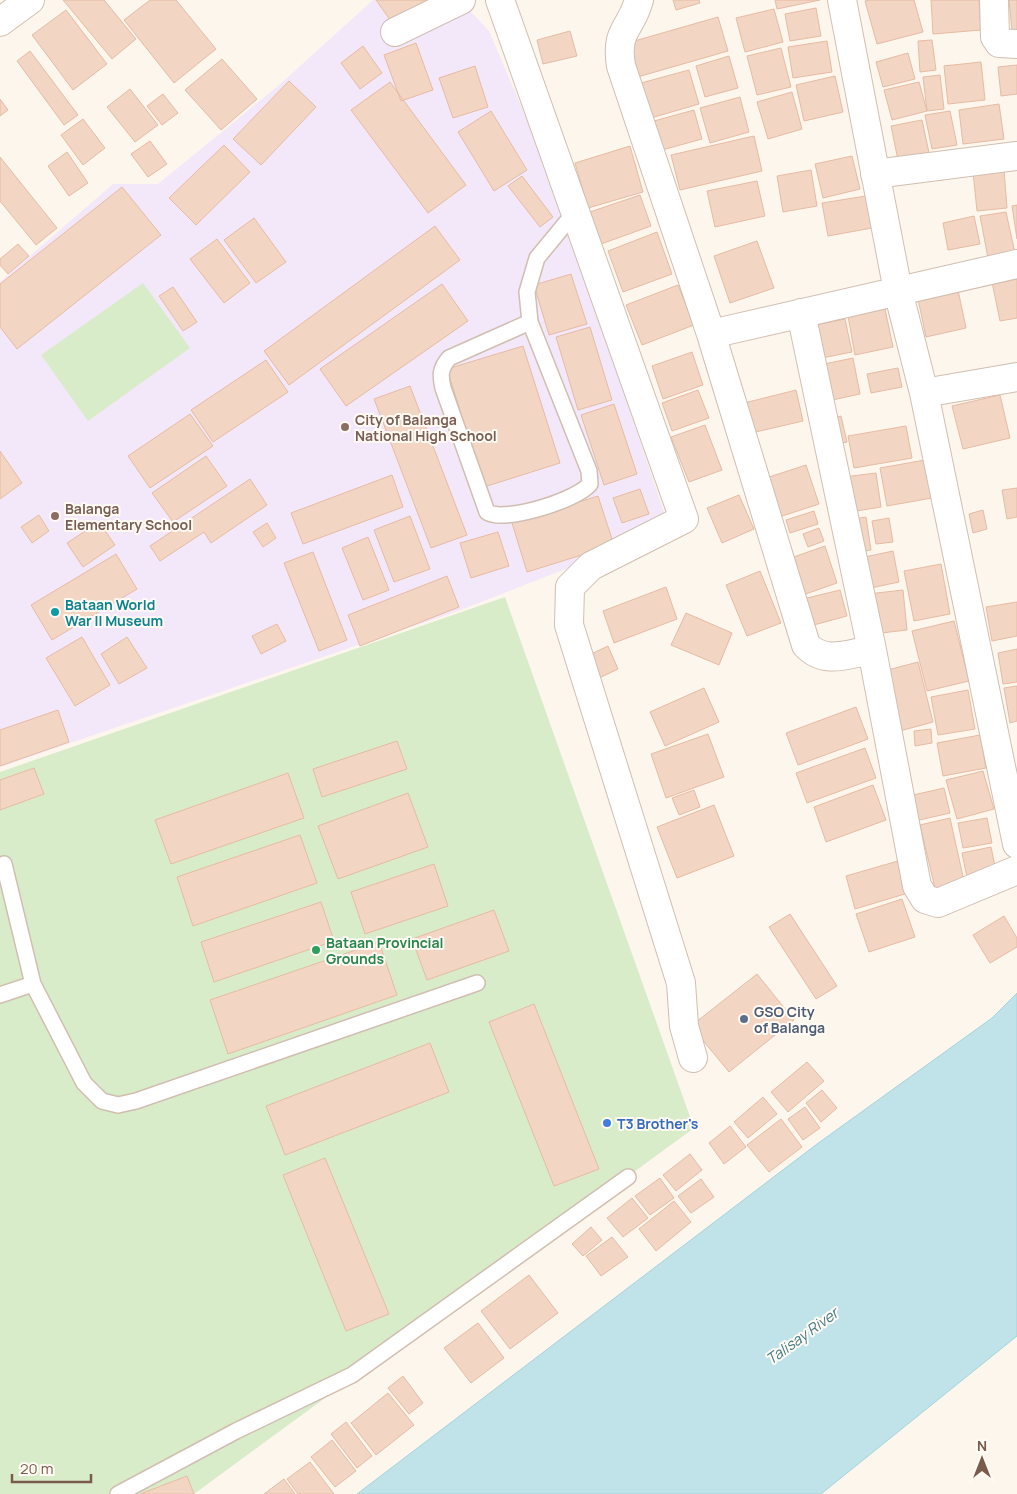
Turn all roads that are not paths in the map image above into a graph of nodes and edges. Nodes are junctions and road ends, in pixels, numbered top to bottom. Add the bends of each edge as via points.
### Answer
1 (30, 0) edge
2 (461, 0) edge
3 (500, 0) edge
4 (638, 0) edge
5 (842, 0) edge
6 (994, 0) edge
7 (0, 22) edge
8 (395, 32) dead end
9 (1017, 44) edge
10 (1017, 156) edge
11 (875, 174) junction
12 (575, 212) junction
13 (1017, 264) edge
14 (898, 291) junction
15 (801, 313) junction
16 (530, 322) junction
17 (711, 334) junction
18 (1017, 377) edge
19 (924, 394) junction
20 (872, 650) junction
21 (1012, 796) edge
22 (1017, 844) edge
23 (4, 864) dead end
24 (1017, 870) edge
25 (476, 982) dead end
26 (33, 984) junction
27 (0, 996) edge
28 (693, 1058) dead end
29 (628, 1177) dead end
30 (118, 1494) edge

1 - 7 street
2 - 8 street
3 - 12 street
4 - 17 street via 621,35 618,48 621,66
5 - 11 street
6 - 9 street via 995,37 999,43
10 - 11 street
11 - 14 street
12 - 16 lane via 537,258 527,292
12 - 28 street via 684,519 591,566 570,587 569,625 681,982 684,1026
13 - 14 street
14 - 15 street
14 - 19 street
15 - 17 street
15 - 20 street
16 - 16 lane via 449,358 441,367 446,397 487,512 493,516 509,516 563,500 584,492 590,484 589,471
17 - 20 street via 806,645 824,658
18 - 19 street
19 - 21 street
20 - 24 street via 920,893 938,903
21 - 22 street
23 - 26 lane
25 - 26 lane via 136,1102 118,1104 102,1101 84,1083
26 - 27 lane
29 - 30 lane via 352,1375 236,1431

